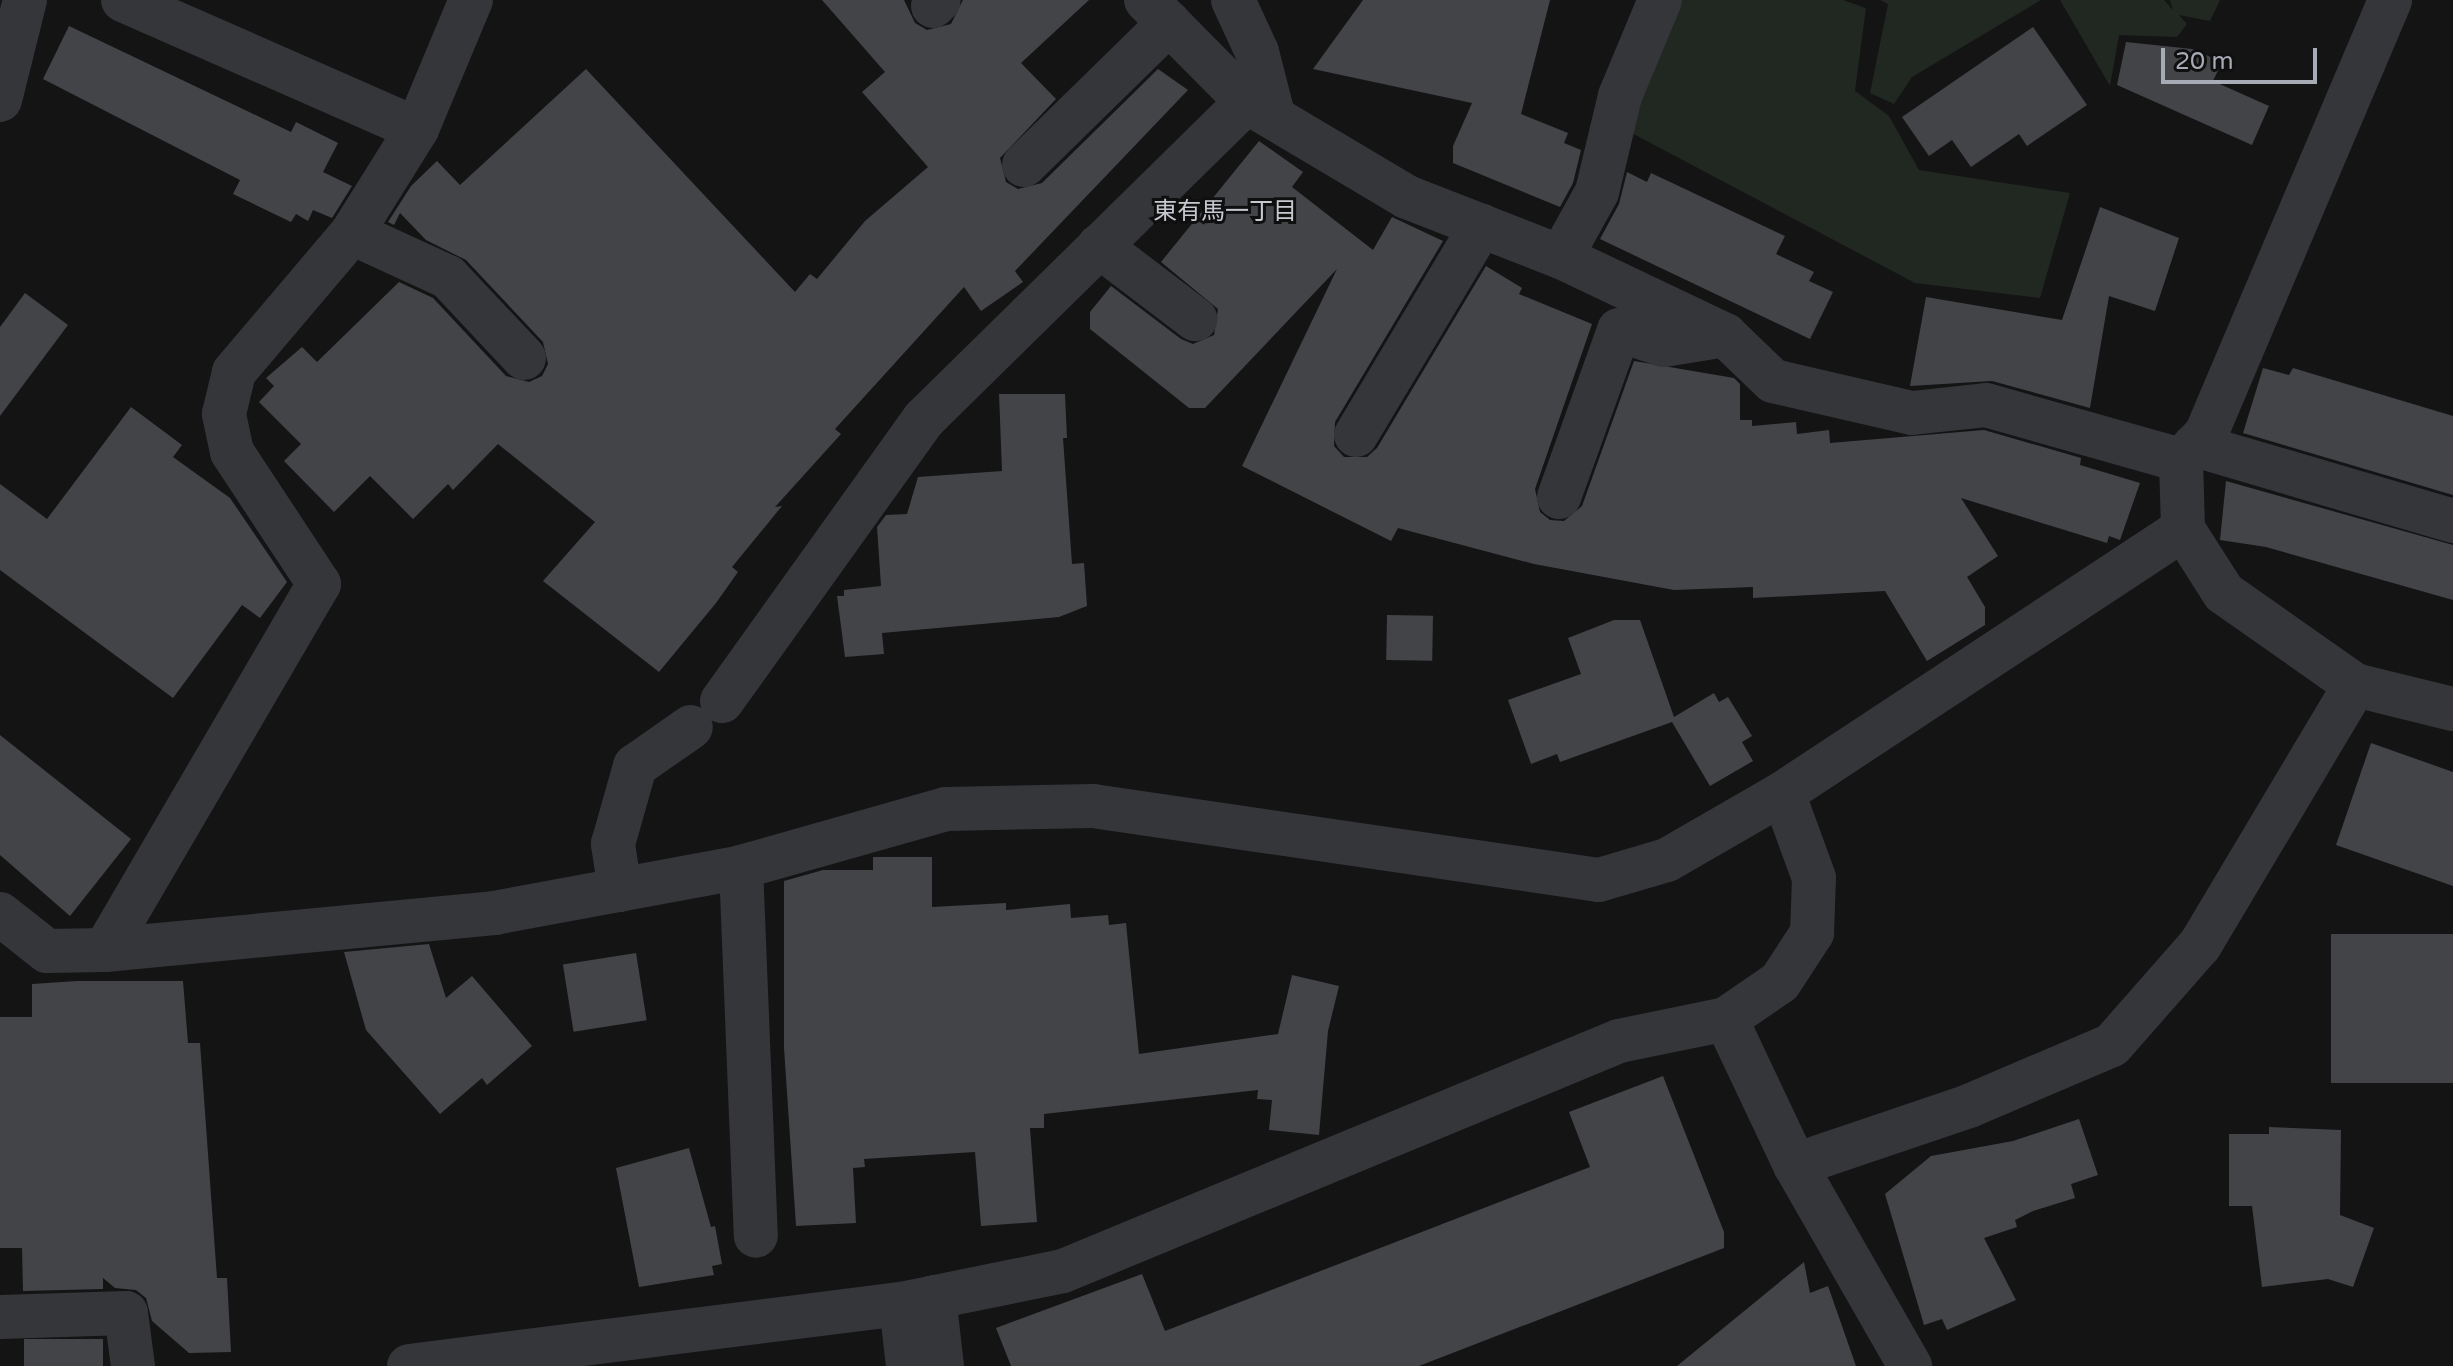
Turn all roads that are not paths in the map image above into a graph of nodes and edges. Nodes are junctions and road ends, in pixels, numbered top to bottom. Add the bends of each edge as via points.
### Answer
1 (25, 0) edge
2 (123, 0) edge
3 (471, 0) edge
4 (1233, 0) edge
5 (1660, 0) edge
6 (2390, 0) edge
7 (1158, 12) edge
8 (0, 100) edge
9 (1260, 109) junction
10 (417, 129) junction
11 (1024, 165) dead end
12 (1481, 226) junction
13 (352, 233) junction
14 (1099, 246) junction
15 (1561, 257) junction
16 (1195, 319) dead end
17 (1725, 335) junction
18 (524, 358) dead end
19 (1356, 435) dead end
20 (2188, 452) junction
21 (1559, 497) dead end
22 (2453, 521) edge
23 (2183, 529) junction
24 (2355, 685) junction
25 (2453, 709) edge
26 (1783, 793) junction
27 (741, 867) junction
28 (620, 890) junction
29 (1, 916) edge
30 (105, 950) junction
31 (1726, 1019) junction
32 (1795, 1165) junction
33 (756, 1236) dead end
34 (918, 1300) junction
35 (0, 1317) edge
36 (133, 1366) edge
37 (409, 1366) edge
38 (908, 1366) edge
39 (942, 1366) edge
40 (1910, 1366) edge

1 - 8 street
2 - 10 street
3 - 10 street
4 - 9 street via 1257,52
5 - 15 street via 1620,96 1597,192
6 - 20 street via 2206,434
7 - 9 street
7 - 11 street
9 - 12 street via 1407,197
9 - 14 street
10 - 13 street
12 - 15 street
12 - 19 street
13 - 18 street via 448,277
13 - 30 street via 234,372 224,414 232,452 319,584
14 - 16 street
14 - 28 street via 924,419 707,714 635,766 613,844
15 - 17 street
17 - 20 street via 1773,381 1912,413 1986,405
17 - 21 street via 1664,345 1619,330
20 - 22 street
20 - 23 street
23 - 24 street via 2224,593
23 - 26 street
24 - 25 street
24 - 32 street via 2200,945 2112,1045 1969,1106
26 - 27 street via 1667,860 1599,880 1093,806 946,809
26 - 31 street via 1814,878 1812,933 1780,982
27 - 28 street
27 - 33 street
28 - 30 street via 494,913
29 - 30 street via 47,951
31 - 32 street
31 - 34 street via 1619,1041 1063,1271
32 - 40 street
34 - 37 street
34 - 38 street
34 - 39 street
35 - 36 street via 126,1313

